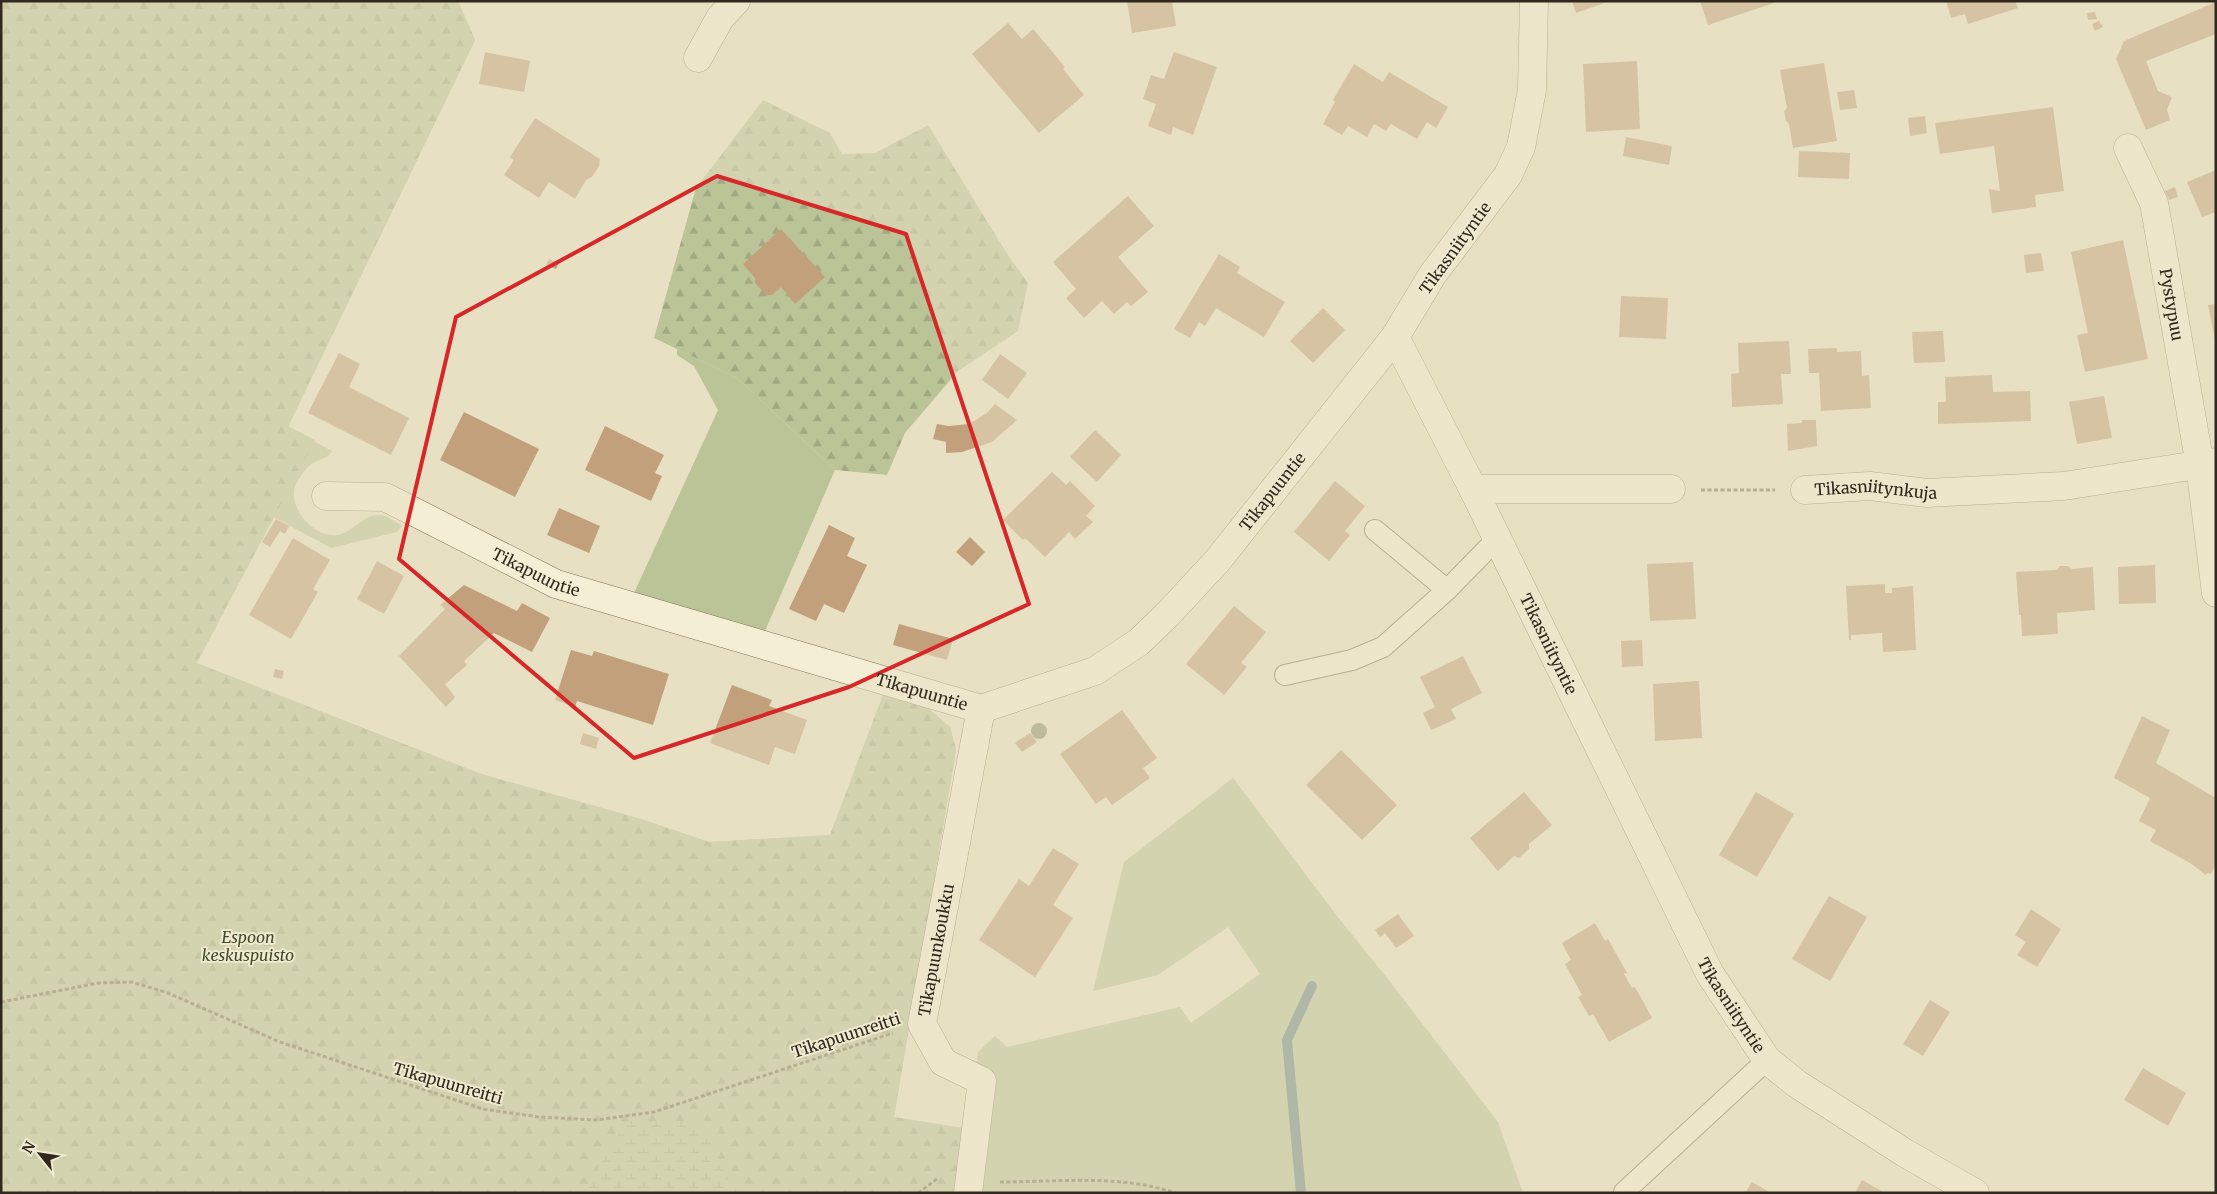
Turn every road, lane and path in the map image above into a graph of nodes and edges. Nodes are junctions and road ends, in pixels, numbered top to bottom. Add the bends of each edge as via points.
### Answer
1 (736, 1) edge
2 (1534, 1) edge
3 (698, 58) dead end
4 (2128, 148) dead end
5 (1395, 337) junction
6 (2208, 464) edge
7 (1473, 489) junction
8 (1671, 490) joint
9 (1805, 490) joint
10 (326, 496) dead end
11 (1375, 530) dead end
12 (1497, 539) junction
13 (1447, 590) junction
14 (2216, 594) edge
15 (1285, 675) dead end
16 (981, 709) junction
17 (1, 1002) edge
18 (922, 1024) junction
19 (1767, 1060) junction
20 (969, 1188) edge
21 (1624, 1192) edge
22 (1175, 1193) edge
23 (1975, 1193) edge

1 - 3 street via 720,18
2 - 5 street, Tikasniityntie via 1532,90 1521,146 1508,175 1433,274
4 - 6 street, Pystypuu via 2154,203
5 - 7 street, Tikasniityntie
5 - 16 street, Tikapuuntie via 1218,560 1138,642 1095,670
6 - 9 street, Tikasniitynkuja via 2064,486 1928,492 1870,486
6 - 14 street, Pystypuu
7 - 8 street
7 - 12 street, Tikasniityntie
8 - 9 path, Tikasniitynkuja
10 - 16 street, Tikapuuntie via 385,497 556,584
11 - 13 lane
12 - 13 lane
12 - 19 street, Tikasniityntie via 1710,974
13 - 15 lane via 1383,647 1352,660
16 - 18 street, Tikapuunkoukku
17 - 18 path, Tikapuunreitti via 98,984 132,982 168,993 280,1042 482,1109 596,1120 654,1112
18 - 20 street, Tikapuunkoukku via 943,1062 982,1081
19 - 21 lane
19 - 23 street, Tikasniityntie via 1814,1095
20 - 22 path via 1119,1182 1156,1186

